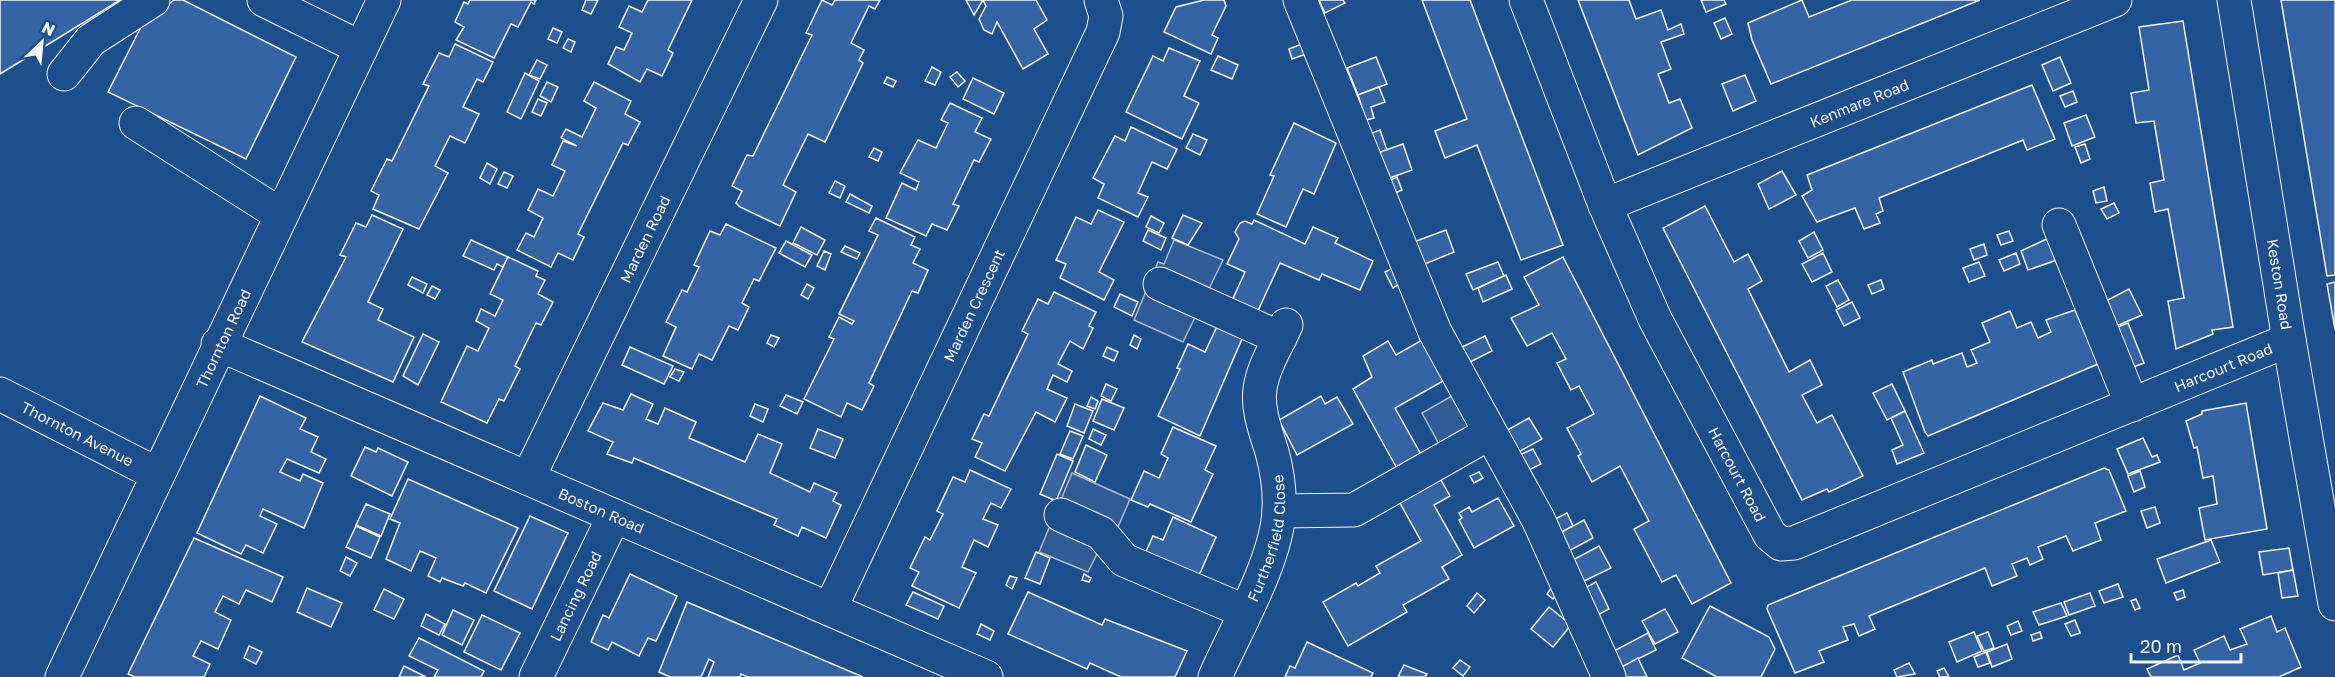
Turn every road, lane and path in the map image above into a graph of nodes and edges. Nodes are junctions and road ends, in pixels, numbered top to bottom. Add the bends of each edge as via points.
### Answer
1 (153, 0) edge
2 (264, 0) edge
3 (384, 0) edge
4 (761, 0) edge
5 (1101, 0) edge
6 (1300, 0) edge
7 (1526, 0) edge
8 (2115, 0) edge
9 (2234, 0) edge
10 (360, 48) junction
11 (64, 74) dead end
12 (136, 123) dead end
13 (1605, 205) junction
14 (280, 215) junction
15 (2059, 225) dead end
16 (1160, 284) dead end
17 (2289, 340) junction
18 (218, 344) junction
19 (0, 394) edge
20 (2132, 405) junction
21 (1474, 442) dead end
22 (157, 474) junction
23 (528, 478) junction
24 (1279, 511) junction
25 (1061, 515) dead end
26 (614, 516) junction
27 (2335, 604) edge
28 (830, 609) junction
29 (1244, 611) junction
30 (62, 677) edge
31 (536, 677) edge
32 (985, 677) edge
33 (1215, 677) edge
34 (1609, 677) edge

1 - 11 main road via 91,40
2 - 10 main road
3 - 10 main road, Thornton Road
4 - 23 main road, Marden Road
5 - 28 main road, Marden Crescent via 1106,16 1103,32
6 - 34 main road via 1435,332 1538,519
7 - 13 main road, Harcourt Road
8 - 13 main road, Kenmare Road
9 - 17 main road, Keston Road
10 - 14 main road, Thornton Road
12 - 14 main road
13 - 20 main road, Harcourt Road via 1655,319 1770,535 1781,544 1794,543
14 - 18 main road, Thornton Road
15 - 20 main road
16 - 24 main road, Furtherfield Close via 1283,332 1259,392 1276,472
17 - 20 main road, Harcourt Road
17 - 27 main road, Keston Road
18 - 22 main road, Thornton Road
18 - 23 main road, Boston Road
19 - 22 main road, Thornton Avenue
21 - 24 main road via 1354,510
22 - 30 main road, Thornton Road
23 - 26 main road, Boston Road
24 - 29 main road, Furtherfield Close via 1269,556
25 - 29 main road via 1101,533 1124,560
26 - 28 main road, Boston Road
26 - 31 main road, Lancing Road
28 - 32 main road, Boston Road
29 - 33 main road, Furtherfield Close

